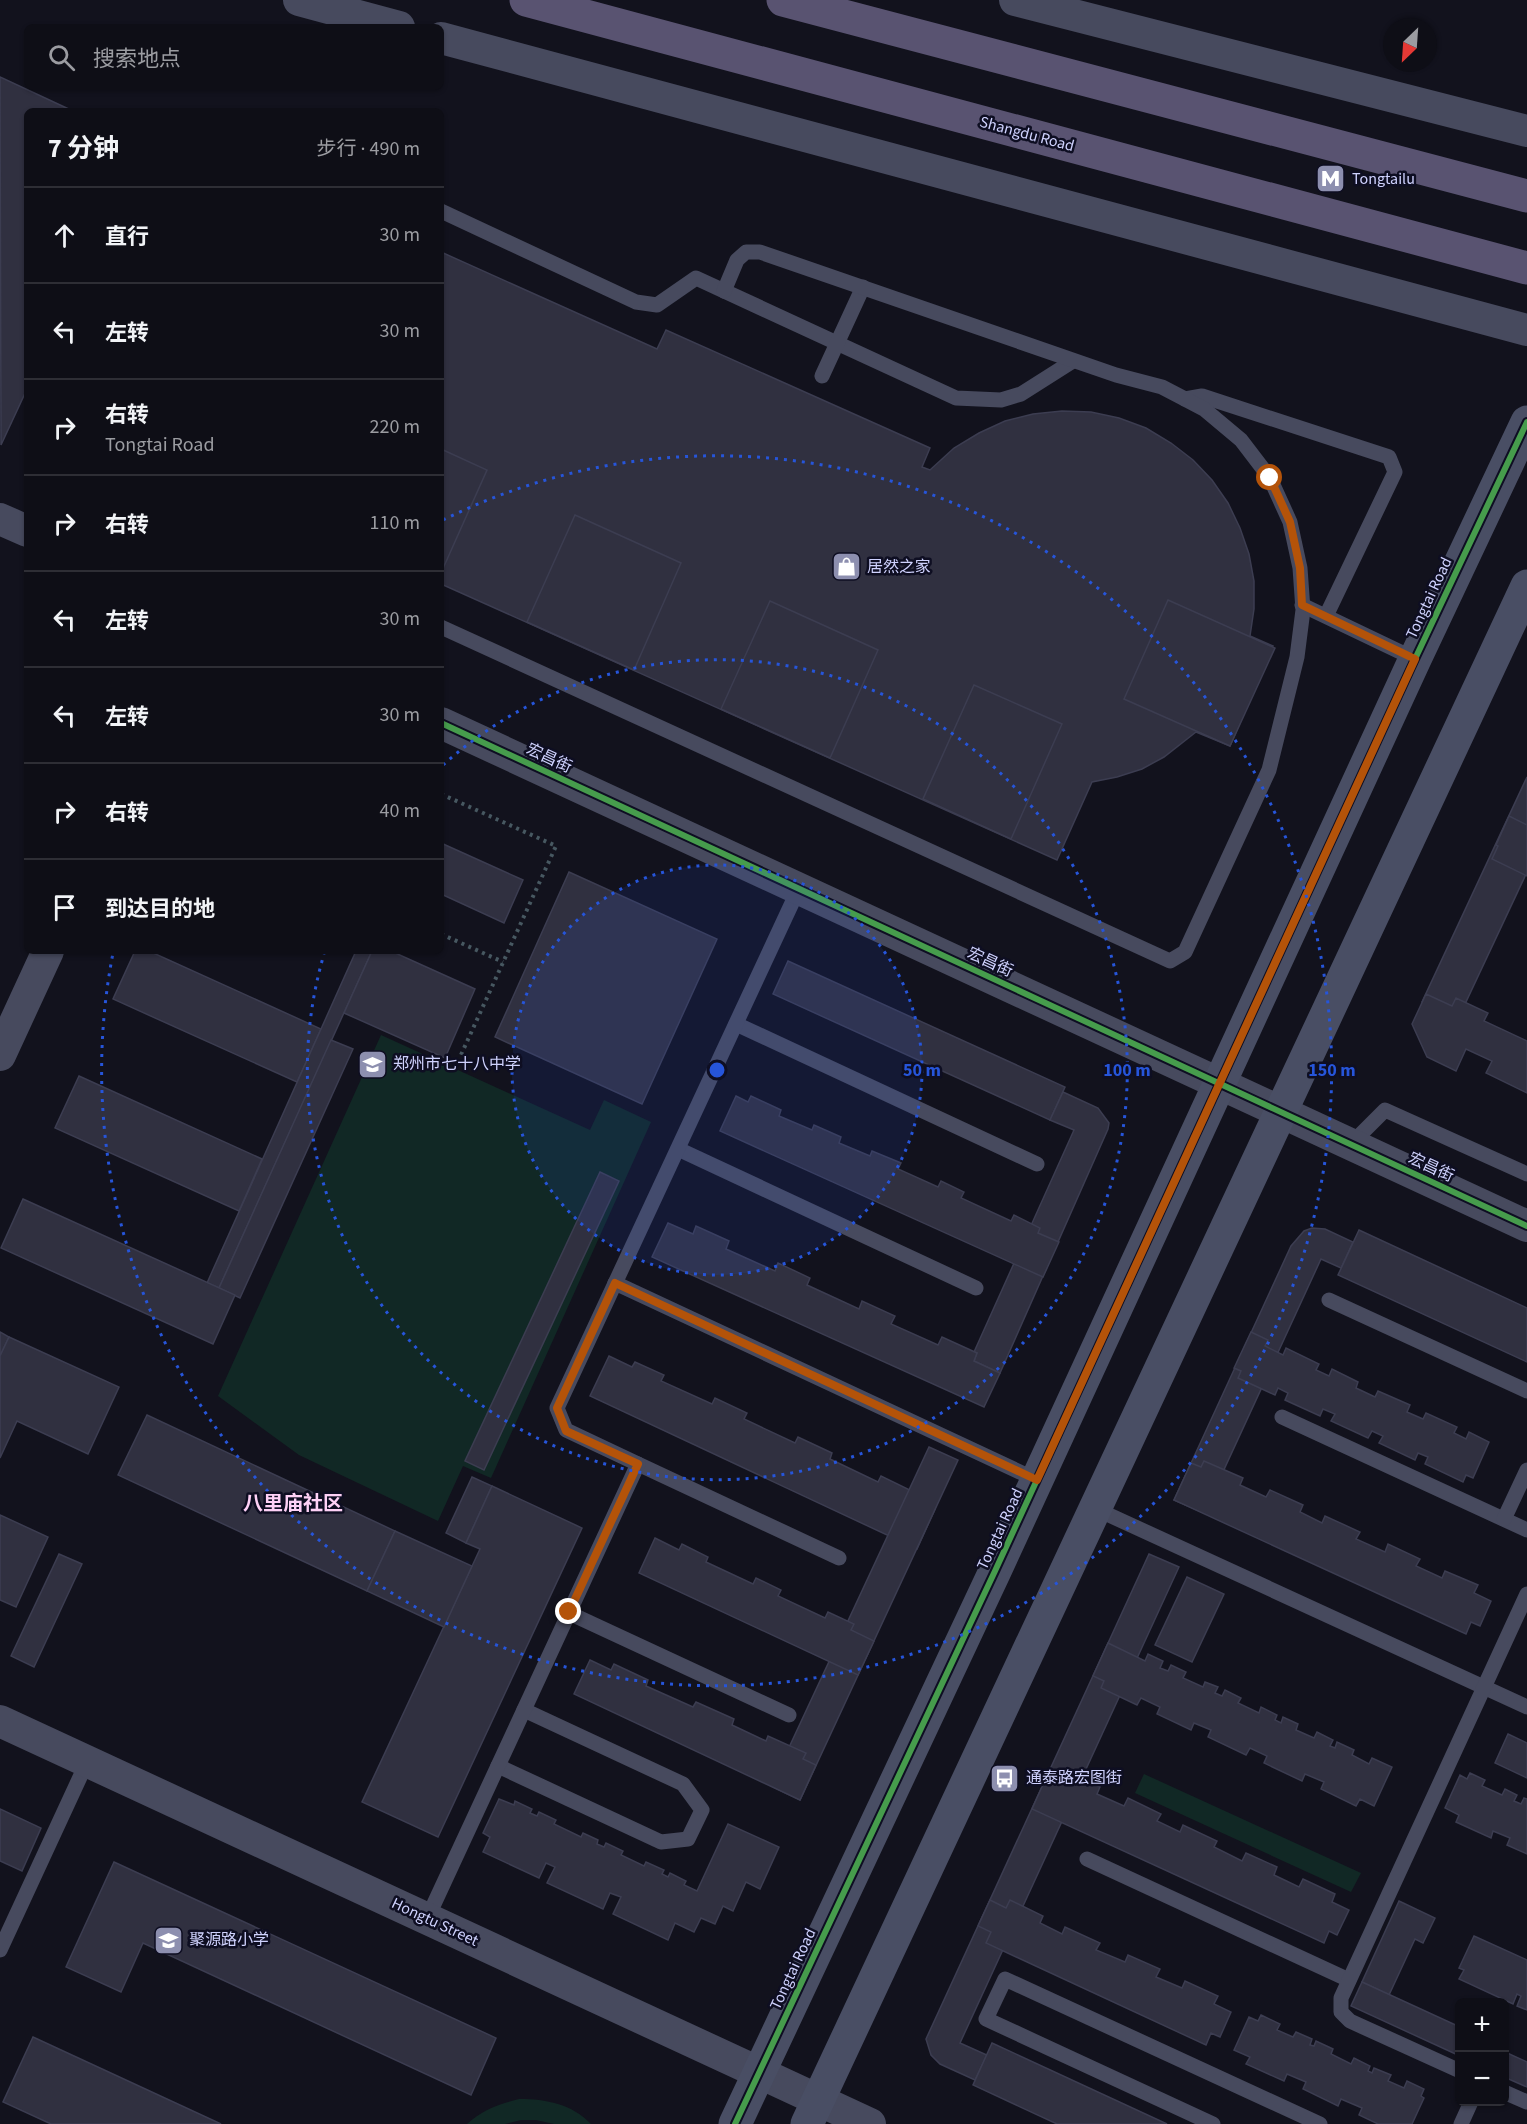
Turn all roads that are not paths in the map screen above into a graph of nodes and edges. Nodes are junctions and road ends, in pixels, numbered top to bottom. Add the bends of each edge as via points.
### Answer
1 (299, 0) edge
2 (526, 0) edge
3 (783, 0) edge
4 (1015, 0) edge
5 (388, 24) edge
6 (444, 39) edge
7 (1527, 131) edge
8 (1527, 196) edge
9 (444, 212) edge
10 (1527, 268) edge
11 (863, 287) junction
12 (724, 291) junction
13 (1527, 330) edge
14 (837, 343) junction
15 (1073, 361) junction
16 (822, 376) dead end
17 (1185, 399) junction
18 (1527, 422) edge
19 (0, 519) edge
20 (24, 530) edge
21 (1527, 585) edge
22 (1302, 605) junction
23 (1326, 616) junction
24 (444, 628) edge
25 (1415, 659) junction
26 (444, 724) edge
27 (799, 888) junction
28 (47, 954) edge
29 (736, 1024) junction
30 (0, 1055) edge
31 (1220, 1084) junction
32 (1281, 1113) junction
33 (1351, 1144) junction
34 (678, 1149) junction
35 (1037, 1164) dead end
36 (1527, 1174) edge
37 (1527, 1226) edge
38 (615, 1283) junction
39 (976, 1288) dead end
40 (1329, 1300) dead end
41 (1527, 1391) edge
42 (1282, 1417) dead end
43 (638, 1464) junction
44 (1527, 1470) edge
45 (1037, 1480) junction
46 (1096, 1509) junction
47 (1504, 1519) junction
48 (1527, 1530) edge
49 (839, 1558) dead end
50 (1527, 1594) edge
51 (569, 1612) junction
52 (1484, 1687) junction
53 (1527, 1707) edge
54 (524, 1710) junction
55 (789, 1715) dead end
56 (0, 1721) edge
57 (87, 1762) junction
58 (498, 1766) junction
59 (1087, 1859) dead end
60 (427, 1918) junction
61 (0, 1950) edge
62 (1349, 1980) junction
63 (1455, 2069) edge
64 (759, 2073) junction
65 (1509, 2094) edge
66 (1527, 2102) edge
67 (1469, 2106) edge
68 (813, 2112) edge
69 (735, 2124) edge
70 (870, 2124) edge
71 (1213, 2124) edge
72 (1320, 2124) edge
73 (1461, 2124) edge

1 - 5 street
2 - 10 main road, Shangdu Road
3 - 8 main road
4 - 7 street
6 - 13 street
9 - 12 lane via 636,302 657,305 696,278
11 - 12 lane via 760,252 746,252 737,260
11 - 14 lane
11 - 15 lane
12 - 14 lane
14 - 15 lane via 956,398 1001,400 1021,394
14 - 16 lane
15 - 17 lane via 1162,387
17 - 22 lane via 1204,409 1241,440 1270,478 1290,522 1300,568
17 - 23 lane via 1202,396 1389,457 1395,472
18 - 25 street, Tongtai Road
19 - 20 street
21 - 32 street
22 - 23 lane
22 - 24 lane via 1297,657 1269,770 1185,952 1170,961
23 - 25 lane
25 - 31 street, Tongtai Road
26 - 27 street, 宏昌街
27 - 29 lane
27 - 31 street, 宏昌街
28 - 30 street
29 - 34 lane
29 - 35 lane
31 - 32 street, 宏昌街
31 - 45 street, Tongtai Road
32 - 33 street, 宏昌街
32 - 46 street
33 - 36 lane via 1385,1110
33 - 37 street, 宏昌街
34 - 38 lane
34 - 39 lane
38 - 43 lane via 557,1408 566,1431
38 - 45 lane
40 - 41 lane
42 - 47 lane
43 - 49 lane
43 - 51 lane
44 - 47 lane
45 - 64 street, Tongtai Road
46 - 52 lane
46 - 68 street
47 - 48 lane
50 - 52 lane
51 - 54 lane
51 - 55 lane
52 - 53 lane
52 - 62 lane
54 - 58 lane
54 - 58 lane via 683,1784 702,1810 688,1839 661,1842
56 - 57 street, Hongtu Street
57 - 60 street, Hongtu Street
57 - 61 lane
58 - 60 lane
59 - 62 lane
60 - 64 street, Hongtu Street
62 - 63 lane via 1341,1998 1341,2012 1350,2021
64 - 68 street, Hongtu Street
64 - 69 street, Tongtai Road
65 - 66 lane
67 - 73 lane
68 - 70 street, Hongtu Street
71 - 72 lane via 986,2019 1005,1979

